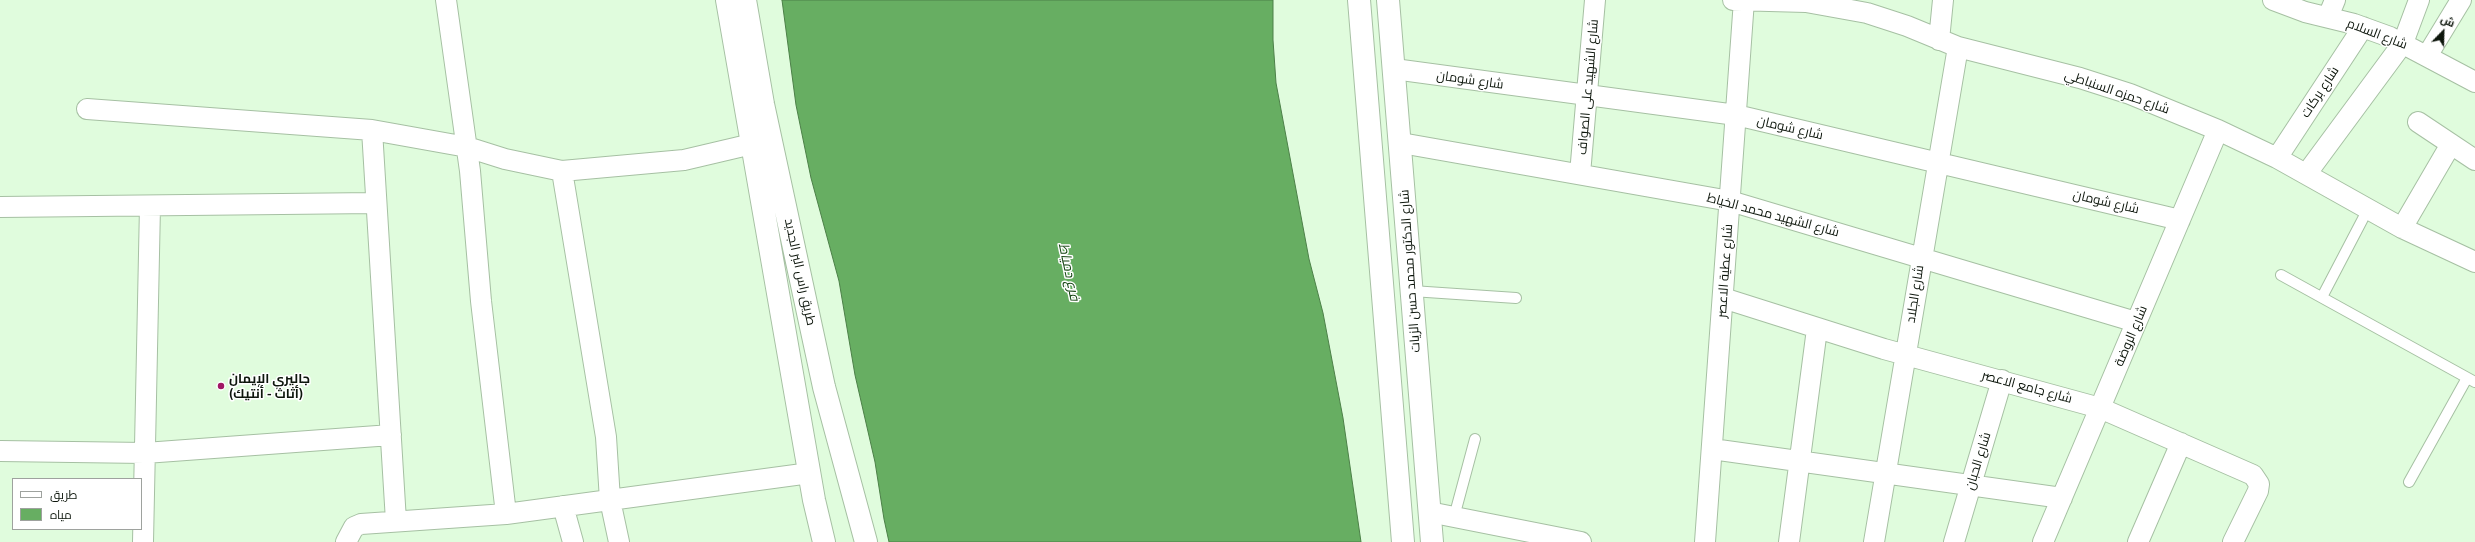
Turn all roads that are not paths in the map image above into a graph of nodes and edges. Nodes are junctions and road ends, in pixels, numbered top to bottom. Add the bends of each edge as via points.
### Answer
1 (446, 0) edge
2 (727, 0) edge
3 (745, 0) edge
4 (1359, 0) edge
5 (1388, 0) edge
6 (1595, 0) edge
7 (1733, 0) edge
8 (1744, 0) edge
9 (1756, 0) edge
10 (1943, 0) edge
11 (2273, 0) edge
12 (2419, 0) edge
13 (2461, 0) edge
14 (1850, 4) edge
15 (2332, 9) edge
16 (2363, 26) junction
17 (1939, 40) junction
18 (2403, 43) junction
19 (1958, 47) junction
20 (2427, 56) junction
21 (1394, 69) junction
22 (2475, 82) edge
23 (1587, 95) junction
24 (87, 109) dead end
25 (1736, 115) junction
26 (2418, 122) dead end
27 (372, 130) junction
28 (2218, 130) junction
29 (1401, 143) junction
30 (752, 144) junction
31 (2451, 144) junction
32 (467, 148) junction
33 (2277, 158) junction
34 (2475, 160) edge
35 (1938, 163) junction
36 (562, 170) junction
37 (2307, 173) junction
38 (1580, 174) junction
39 (1730, 201) junction
40 (375, 203) junction
41 (150, 206) junction
42 (0, 207) edge
43 (2368, 209) junction
44 (2180, 220) junction
45 (2402, 228) junction
46 (1921, 258) junction
47 (2475, 262) edge
48 (2281, 275) dead end
49 (1412, 291) junction
50 (2322, 297) junction
51 (1516, 298) dead end
52 (1723, 298) junction
53 (2136, 322) junction
54 (1817, 329) junction
55 (1906, 355) junction
56 (2002, 380) junction
57 (2471, 380) edge
58 (2100, 408) junction
59 (391, 435) junction
60 (1475, 439) dead end
61 (2180, 443) junction
62 (1712, 449) junction
63 (0, 451) edge
64 (145, 453) junction
65 (1800, 461) junction
66 (810, 473) junction
67 (1886, 473) junction
68 (2409, 482) dead end
69 (1971, 485) junction
70 (2062, 498) junction
71 (610, 500) junction
72 (563, 506) junction
73 (1429, 512) junction
74 (506, 514) junction
75 (1454, 517) junction
76 (396, 521) junction
77 (143, 542) edge
78 (346, 542) edge
79 (574, 542) edge
80 (619, 542) edge
81 (824, 542) edge
82 (866, 542) edge
83 (1403, 542) edge
84 (1432, 542) edge
85 (1581, 542) edge
86 (1705, 542) edge
87 (1789, 542) edge
88 (1874, 542) edge
89 (1954, 542) edge
90 (2043, 542) edge
91 (2138, 542) edge
92 (2233, 542) edge

1 - 32 street
2 - 30 main road, طريق راس البر الجديد
3 - 82 main road, طريق راس البر الجديد via 764,104 824,387
4 - 83 main road
5 - 21 main road, شارع الدكتور محمد حسن الزيات
6 - 23 street, شارع الشهيد على الصواف
7 - 8 street, شارع حمزه السنباطي
8 - 9 street, شارع حمزه السنباطي
8 - 25 street, شارع عطية الاعصر
9 - 14 street, شارع حمزه السنباطي
10 - 17 street
11 - 15 street, شارع السلام
12 - 18 street
13 - 20 street
14 - 17 street, شارع حمزه السنباطي
15 - 16 street, شارع السلام
16 - 18 street, شارع السلام
16 - 33 street, شارع بركات
17 - 19 street, شارع حمزه السنباطي
18 - 20 street, شارع السلام
18 - 37 street
19 - 28 street, شارع حمزه السنباطي via 2105,86
19 - 35 street, شارع الجلاد
20 - 22 street, شارع السلام
21 - 23 street, شارع شومان
21 - 29 main road, شارع الدكتور محمد حسن الزيات
23 - 25 street, شارع شومان
23 - 38 street, شارع الشهيد على الصواف
24 - 27 street
25 - 35 street, شارع شومان
25 - 39 street, شارع عطية الاعصر
26 - 31 street
27 - 32 street
27 - 40 street
28 - 33 street, شارع حمزه السنباطي
28 - 44 street, شارع الروضة
29 - 38 street, شارع الشهيد محمد الخياط
29 - 49 main road, شارع الدكتور محمد حسن الزيات
30 - 36 street via 684,160
30 - 66 main road, طريق راس البر الجديد
31 - 34 street
31 - 45 street
32 - 36 street via 505,159
32 - 74 street via 481,301
33 - 37 street, شارع حمزه السنباطي
35 - 44 street, شارع شومان
35 - 46 street, شارع الجلاد
36 - 71 street via 606,437
37 - 43 street, شارع حمزه السنباطي
38 - 39 street, شارع الشهيد محمد الخياط
39 - 46 street, شارع الشهيد محمد الخياط
39 - 52 street, شارع عطية الاعصر
40 - 41 street
40 - 59 street
41 - 42 street
41 - 64 street
43 - 45 street, شارع حمزه السنباطي
43 - 50 lane
44 - 53 street, شارع الروضة
45 - 47 street, شارع حمزه السنباطي
46 - 53 street, شارع الشهيد محمد الخياط
46 - 55 street, شارع الجلاد
48 - 50 lane
49 - 51 lane
49 - 73 main road, شارع الدكتور محمد حسن الزيات
50 - 57 lane
52 - 54 street, شارع جامع الاعصر
52 - 62 street, شارع عطية الاعصر
53 - 58 street, شارع الروضة
54 - 55 street, شارع جامع الاعصر
54 - 65 street
55 - 56 street, شارع جامع الاعصر
55 - 67 street, شارع الجلاد
56 - 58 street, شارع جامع الاعصر
56 - 69 street, شارع الحبان
57 - 68 lane
58 - 61 street, شارع جامع الاعصر
58 - 70 street, شارع الروضة
59 - 64 street
59 - 76 street
60 - 75 lane
61 - 91 street
61 - 92 street, شارع جامع الاعصر via 2253,475 2258,481 2258,491
62 - 65 street
62 - 86 street, شارع عطية الاعصر
63 - 64 street
64 - 77 street
65 - 67 street
65 - 87 street
66 - 71 street
66 - 81 main road, طريق راس البر الجديد
67 - 69 street
67 - 88 street, شارع الجلاد
69 - 70 street
69 - 89 street, شارع الحبان
70 - 90 street, شارع الروضة
71 - 72 street
71 - 80 street
72 - 74 street
72 - 79 street
73 - 75 street
73 - 84 main road, شارع الدكتور محمد حسن الزيات
74 - 76 street
75 - 85 street
76 - 78 street via 361,524 354,527

